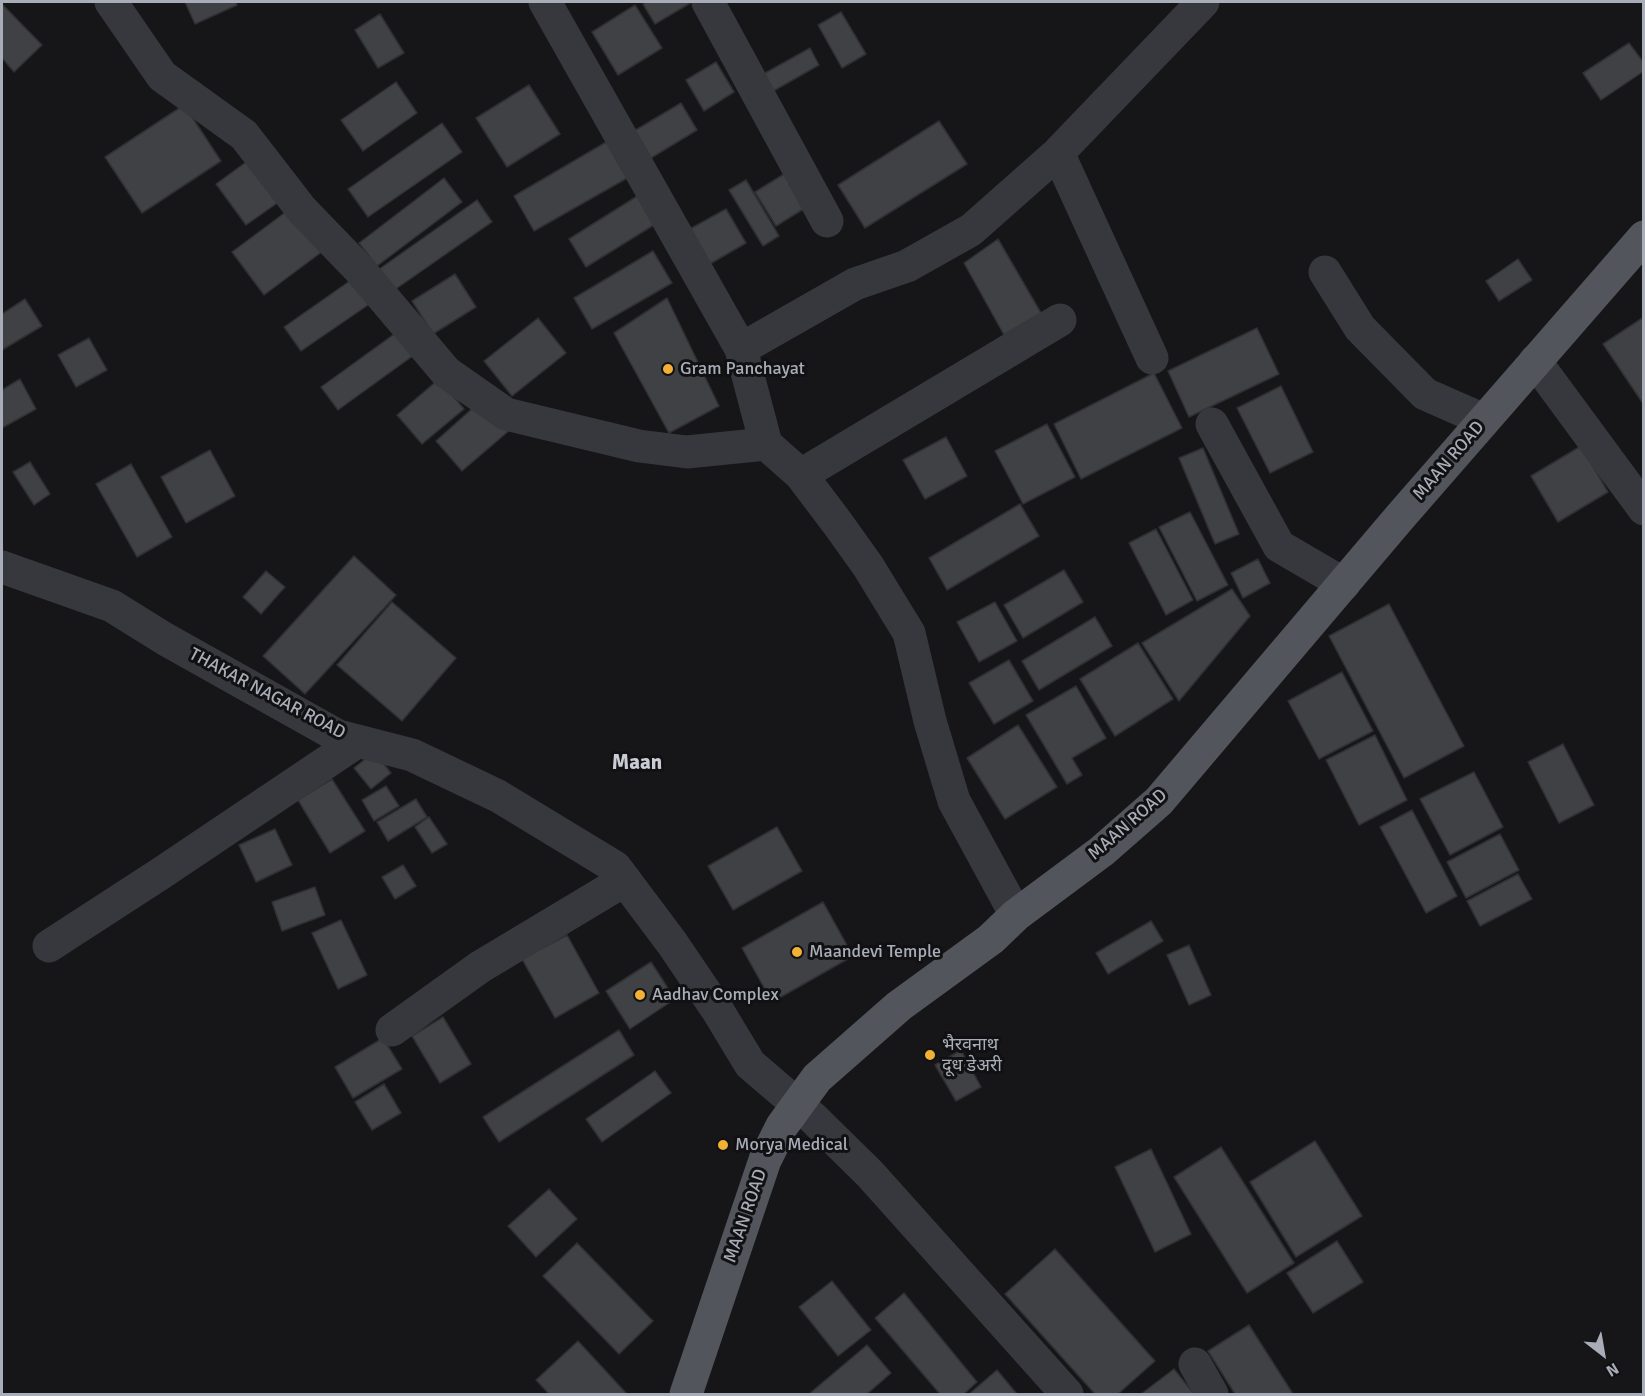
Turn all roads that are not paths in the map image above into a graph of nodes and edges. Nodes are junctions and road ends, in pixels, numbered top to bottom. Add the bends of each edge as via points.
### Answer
1 (111, 2) edge
2 (545, 2) edge
3 (708, 2) edge
4 (1203, 2) edge
5 (1058, 153) junction
6 (827, 221) dead end
7 (1644, 237) edge
8 (1325, 272) dead end
9 (1060, 320) dead end
10 (741, 349) junction
11 (1152, 358) dead end
12 (1535, 361) junction
13 (1484, 420) junction
14 (1212, 424) dead end
15 (766, 444) junction
16 (801, 475) junction
17 (1644, 509) edge
18 (2, 567) edge
19 (1344, 584) junction
20 (358, 741) junction
21 (625, 880) junction
22 (1016, 915) junction
23 (49, 946) dead end
24 (392, 1030) dead end
25 (797, 1104) junction
26 (1195, 1364) dead end
27 (686, 1395) edge
28 (1067, 1395) edge
29 (1212, 1395) edge

1 - 15 street via 162,76 244,135 302,210 359,269 446,372 506,414 639,446 687,452
2 - 10 street
3 - 6 street
4 - 5 street
5 - 10 street via 971,230 907,266 855,284
5 - 11 street
7 - 12 main road, MAAN ROAD
8 - 13 street via 1360,328 1425,394
9 - 16 street
10 - 15 street
12 - 13 main road, MAAN ROAD
12 - 17 street
13 - 19 main road, MAAN ROAD
14 - 19 street via 1280,546
15 - 16 street
16 - 22 street via 868,566 909,633 954,801
18 - 20 street, THAKAR NAGAR ROAD via 112,606 338,736
19 - 22 main road, MAAN ROAD via 1159,801
20 - 21 street, THAKAR NAGAR ROAD via 412,755 498,796 615,867
20 - 23 street
21 - 24 street via 480,967
21 - 25 street, THAKAR NAGAR ROAD via 698,982 750,1064
22 - 25 main road, MAAN ROAD via 992,939 899,1005 817,1078
25 - 27 main road, MAAN ROAD via 765,1160
25 - 28 street, THAKAR NAGAR ROAD via 870,1174
26 - 29 street

